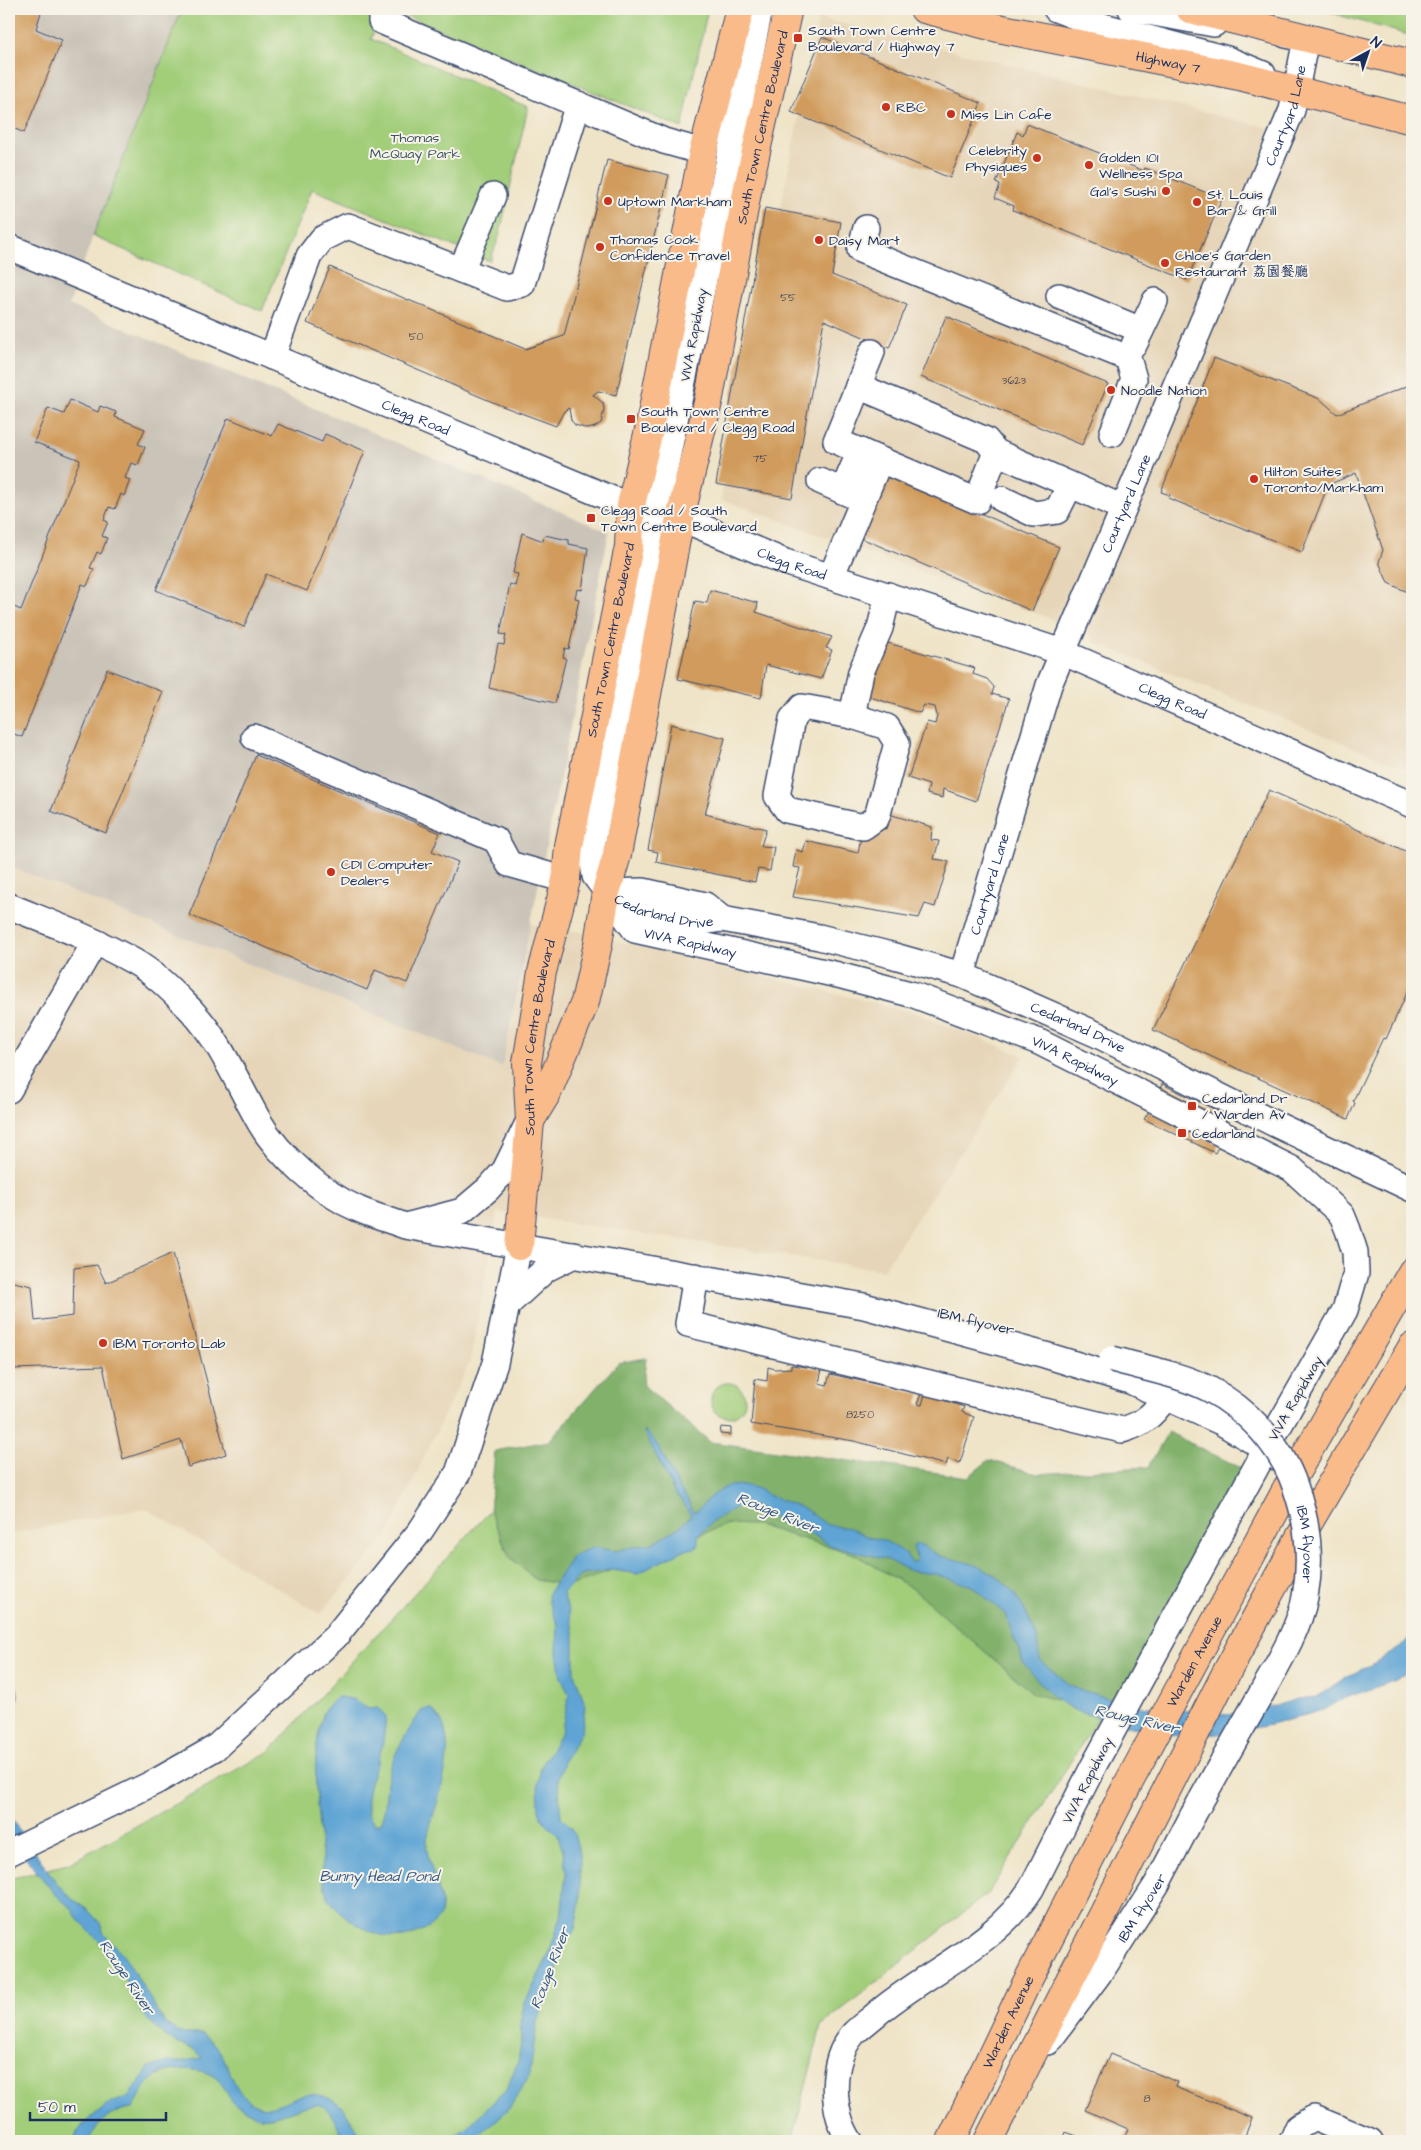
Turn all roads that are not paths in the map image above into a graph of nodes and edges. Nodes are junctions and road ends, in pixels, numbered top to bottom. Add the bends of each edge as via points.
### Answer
1 (740, 9) edge
2 (760, 9) edge
3 (788, 9) edge
4 (924, 9) edge
5 (1056, 9) edge
6 (1131, 9) edge
7 (1190, 9) edge
8 (381, 21) dead end
9 (1306, 39) junction
10 (1412, 64) edge
11 (1298, 89) junction
12 (578, 104) junction
13 (1412, 120) edge
14 (703, 152) junction
15 (493, 196) dead end
16 (866, 228) dead end
17 (9, 247) edge
18 (461, 270) junction
19 (1058, 296) dead end
20 (1155, 301) dead end
21 (1141, 330) junction
22 (872, 352) dead end
23 (272, 357) junction
24 (1128, 358) junction
25 (858, 386) junction
26 (1112, 434) dead end
27 (996, 452) junction
28 (870, 455) junction
29 (820, 481) dead end
30 (1070, 485) junction
31 (853, 495) junction
32 (1002, 499) dead end
33 (1123, 508) junction
34 (656, 512) junction
35 (831, 577) junction
36 (888, 595) junction
37 (1062, 652) junction
38 (852, 716) junction
39 (254, 736) dead end
40 (1412, 805) edge
41 (566, 880) junction
42 (606, 892) junction
43 (9, 906) edge
44 (95, 942) junction
45 (962, 976) junction
46 (534, 1023) junction
47 (573, 1029) junction
48 (9, 1090) edge
49 (530, 1121) junction
50 (1412, 1190) edge
51 (405, 1226) junction
52 (519, 1246) junction
53 (574, 1255) junction
54 (1412, 1272) edge
55 (696, 1276) junction
56 (507, 1305) junction
57 (864, 1306) junction
58 (1412, 1348) edge
59 (1165, 1398) junction
60 (1266, 1449) junction
61 (1296, 1472) junction
62 (9, 1853) edge
63 (1009, 2100) junction
64 (850, 2141) edge
65 (951, 2141) edge
66 (988, 2141) edge
67 (1292, 2141) edge
68 (1370, 2141) edge

1 - 14 main road, South Town Centre Boulevard
2 - 34 street, VIVA Rapidway
3 - 34 main road, South Town Centre Boulevard via 748,187 709,398
4 - 11 main road, Highway 7 via 998,28
5 - 11 street via 1096,24 1227,59
6 - 9 street
7 - 9 main road
8 - 12 street
9 - 10 main road
9 - 11 street, Courtyard Lane
11 - 13 main road, Highway 7
11 - 33 street, Courtyard Lane via 1255,200
12 - 14 street via 664,141
12 - 18 street via 522,284 507,288
14 - 34 main road, South Town Centre Boulevard via 649,430
15 - 18 street
16 - 24 street via 860,250
17 - 23 street, Clegg Road
18 - 23 street via 348,226 322,239 309,256
19 - 21 street
20 - 21 street
21 - 24 street
22 - 25 street
23 - 34 street, Clegg Road via 594,492
24 - 26 street via 1134,379
25 - 27 street via 986,440
25 - 28 street via 836,441
27 - 28 street via 977,500
27 - 30 street
28 - 31 street
29 - 31 street
30 - 32 street via 1057,511 1034,514
30 - 33 street
31 - 35 street
33 - 37 street, Courtyard Lane
34 - 35 street, Clegg Road
34 - 41 main road, South Town Centre Boulevard via 629,546 572,827
34 - 42 main road, South Town Centre Boulevard via 618,855
35 - 36 street, Clegg Road
36 - 37 street, Clegg Road
36 - 38 street via 880,628 861,672
37 - 40 street, Clegg Road
37 - 45 street, Courtyard Lane via 1049,685
38 - 38 street via 802,707 792,719 777,796 787,810 863,827 877,817 897,743 887,728
39 - 41 street via 496,840 509,864
41 - 42 main road, Cedarland Drive
41 - 46 main road, South Town Centre Boulevard via 542,972
42 - 45 street, Cedarland Drive via 640,910 696,924 722,920 819,937
42 - 47 main road, South Town Centre Boulevard via 585,1002
42 - 60 street, VIVA Rapidway via 635,930 914,995 1039,1042 1273,1158 1311,1185 1342,1216 1355,1252 1356,1273 1345,1310
43 - 44 street
44 - 48 street
44 - 51 street via 135,962 192,1012 228,1060 261,1125 295,1166 348,1204
45 - 50 street, Cedarland Drive via 1098,1035
46 - 47 main road via 552,1030
46 - 49 main road, South Town Centre Boulevard via 527,1063
47 - 49 main road, South Town Centre Boulevard via 547,1093
49 - 51 street via 505,1170 462,1211
49 - 52 main road, South Town Centre Boulevard
51 - 52 street
52 - 53 street
52 - 56 street
53 - 55 street
53 - 56 street via 546,1269
54 - 61 main road, Warden Avenue
55 - 57 street
55 - 59 street via 688,1324 1122,1430 1140,1425
56 - 62 street via 495,1363 458,1473 421,1530 335,1637 215,1748 157,1781
57 - 59 street via 1045,1355 1130,1381
57 - 63 street, IBM flyover, bridge via 908,1306 998,1325 1209,1390 1243,1412 1272,1442 1290,1470 1303,1506 1310,1549 1305,1598 1292,1634 1157,1884 1104,1967
58 - 63 main road via 1300,1537 1224,1677
59 - 60 street via 1220,1422
60 - 61 street
60 - 64 street, VIVA Rapidway via 1031,1888 1012,1916 974,1946 890,2002 852,2035 839,2060 836,2080 836,2106
61 - 65 main road, Warden Avenue via 1128,1784 1025,1986
63 - 66 main road
67 - 68 street via 1298,2127 1314,2118

